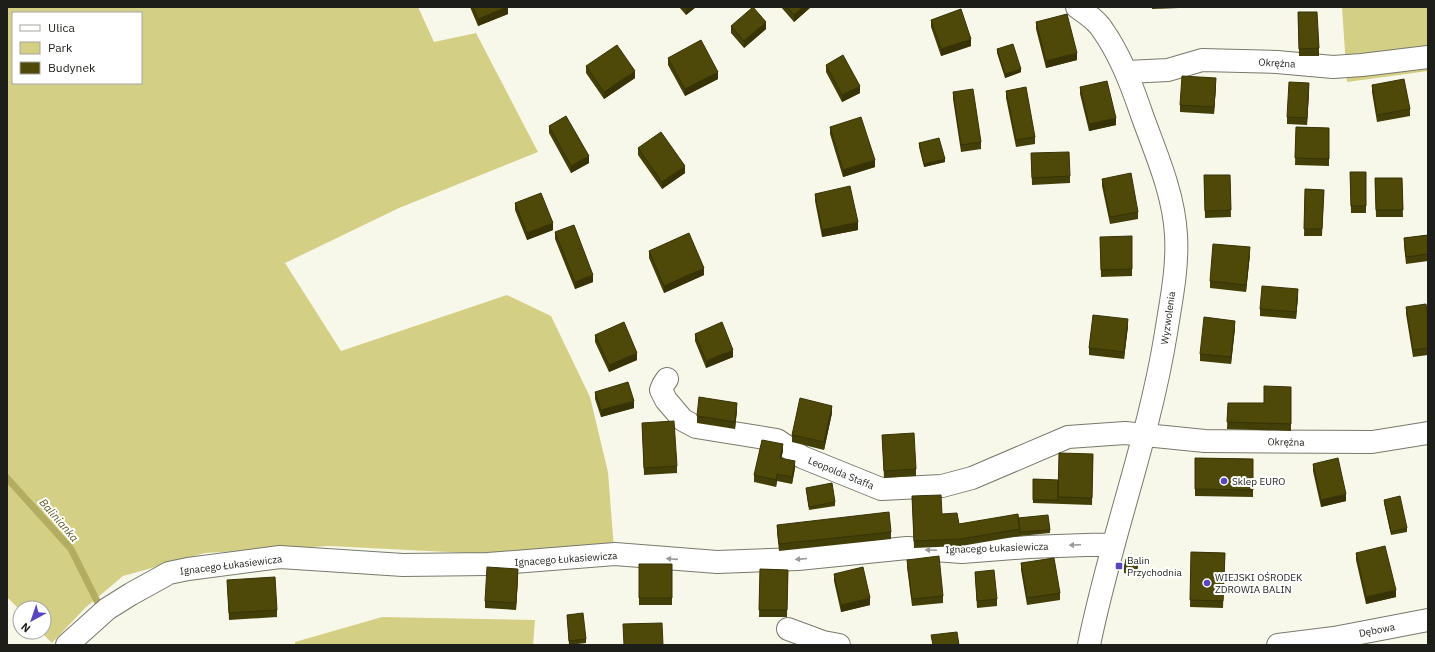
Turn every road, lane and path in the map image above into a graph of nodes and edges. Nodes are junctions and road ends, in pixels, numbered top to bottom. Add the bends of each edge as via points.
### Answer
1 (1077, 7) edge
2 (1097, 15) edge
3 (1428, 57) edge
4 (1127, 72) junction
5 (667, 379) dead end
6 (1428, 432) edge
7 (1144, 434) junction
8 (1114, 544) junction
9 (1428, 620) edge
10 (788, 629) dead end
11 (66, 645) edge
12 (839, 645) edge
13 (1089, 645) edge
14 (1278, 645) edge

1 - 2 street, Wyzwolenia
2 - 4 street, Wyzwolenia
3 - 4 street, Okrężna via 1333,67 1277,62 1202,60 1168,70
4 - 7 street, Wyzwolenia via 1166,185 1176,235 1176,259 1169,317
5 - 7 street, Leopolda Staffa via 661,390 666,400 683,420 696,427 777,440 802,457 881,489 942,486 972,478 1068,438
6 - 7 street, Okrężna via 1372,442 1205,440
7 - 8 street, Wyzwolenia
8 -> 11 street, Ignacego Łukasiewicza via 962,552 907,548 798,559 717,562 615,554 488,564 403,564 280,557 169,573 102,613
8 - 13 street, Wyzwolenia
9 - 14 street, Dębowa via 1334,638
10 - 12 street

